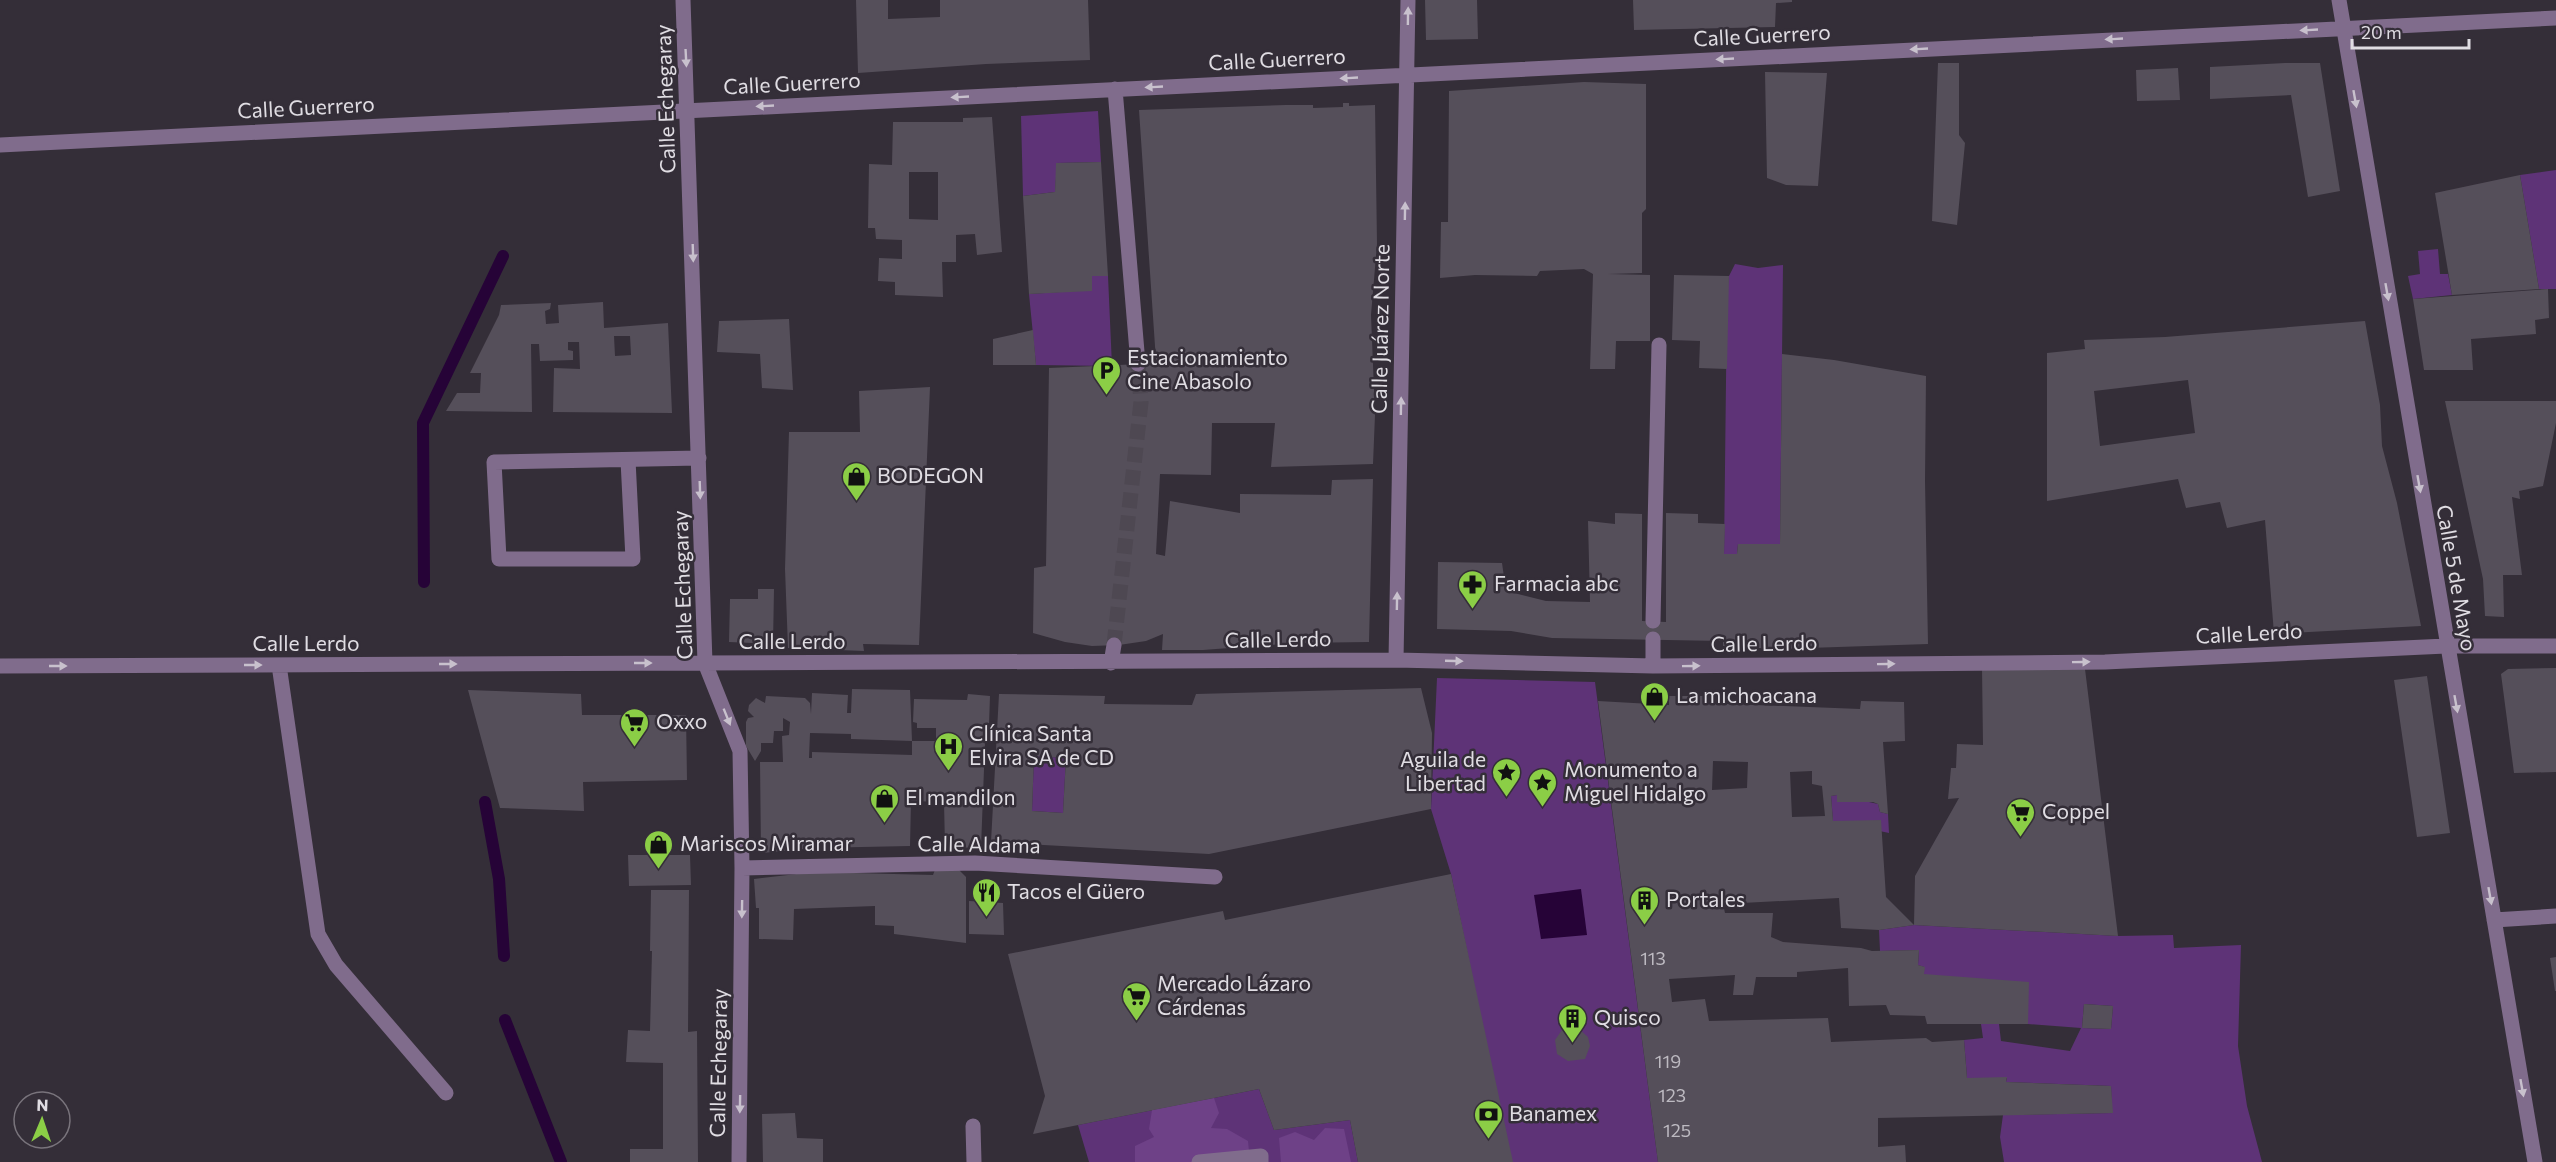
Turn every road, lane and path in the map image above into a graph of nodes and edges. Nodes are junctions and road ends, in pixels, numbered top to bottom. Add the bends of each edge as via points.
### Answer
1 (683, 0) edge
2 (1408, 0) edge
3 (2339, 0) edge
4 (2556, 18) edge
5 (2343, 28) junction
6 (1408, 75) junction
7 (1115, 89) junction
8 (688, 110) junction
9 (0, 145) edge
10 (1659, 345) dead end
11 (1138, 364) tunnel mouth
12 (699, 458) junction
13 (628, 460) junction
14 (1653, 621) dead end
15 (1653, 639) dead end
16 (1114, 645) tunnel mouth
17 (2446, 646) junction
18 (2556, 646) edge
19 (1396, 660) junction
20 (705, 663) junction
21 (1111, 663) junction
22 (279, 665) junction
23 (0, 666) edge
24 (1653, 666) junction
25 (742, 868) junction
26 (1215, 877) dead end
27 (2556, 916) edge
28 (2494, 921) junction
29 (446, 1093) dead end
30 (973, 1126) dead end
31 (739, 1162) edge
32 (974, 1162) edge
33 (1199, 1162) edge
34 (1261, 1162) edge
35 (2535, 1162) edge

1 -> 8 street, Calle Echegaray
6 -> 2 street, Calle Juárez Norte
3 - 5 street, Calle 5 de Mayo
4 - 5 street, Calle Guerrero
5 -> 6 street, Calle Guerrero
5 -> 17 street, Calle 5 de Mayo
6 -> 7 street, Calle Guerrero
19 -> 6 street, Calle Juárez Norte
7 -> 8 street, Calle Guerrero
7 - 11 street
8 - 9 street, Calle Guerrero
8 -> 12 street, Calle Echegaray
10 - 14 street
12 - 13 street
12 -> 20 street, Calle Echegaray
13 - 13 street via 494,462 499,559 633,559
15 - 24 street
16 - 21 street
17 - 18 street, Calle Lerdo
24 -> 17 street, Calle Lerdo via 2105,662
17 -> 28 street, Calle 5 de Mayo
19 - 21 street, Calle Lerdo
19 -> 24 street, Calle Lerdo
20 - 21 street, Calle Lerdo
22 -> 20 street, Calle Lerdo
20 -> 25 street, Calle Echegaray via 740,751
23 -> 22 street, Calle Lerdo
22 - 29 street via 318,934 336,965
25 - 26 street, Calle Aldama via 975,863
25 -> 31 street, Calle Echegaray
27 - 28 street
28 -> 35 street, Calle 5 de Mayo
30 - 32 street
33 - 34 street via 1261,1156

